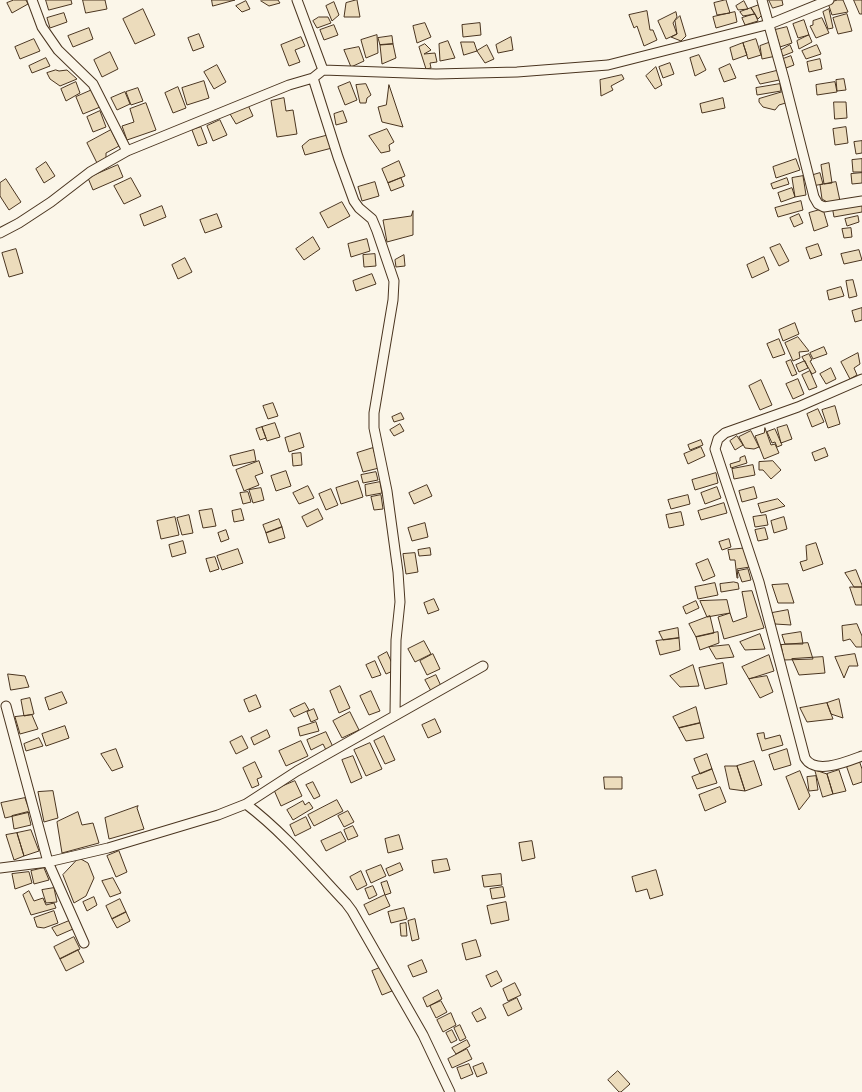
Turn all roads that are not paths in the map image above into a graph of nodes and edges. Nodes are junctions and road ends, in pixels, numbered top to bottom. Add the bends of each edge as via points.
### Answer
1 (32, 0) edge
2 (297, 0) edge
3 (762, 0) edge
4 (829, 0) edge
5 (770, 24) junction
6 (323, 70) junction
7 (313, 78) junction
8 (127, 151) junction
9 (862, 201) edge
10 (0, 233) edge
11 (862, 379) edge
12 (483, 666) dead end
13 (6, 706) dead end
14 (395, 715) junction
15 (862, 756) edge
16 (246, 804) junction
17 (48, 862) junction
18 (0, 868) edge
19 (84, 943) dead end
20 (450, 1092) edge

1 - 8 street via 42,27 58,50 93,84
2 - 6 street
3 - 5 street
4 - 5 street
5 - 6 street via 608,66 436,74
5 - 9 street via 816,202 824,207
6 - 7 street
7 - 8 street
7 - 14 street via 354,201 372,219 394,281 374,428 398,572 400,602
8 - 10 street
11 - 15 street via 798,407 725,433 718,439 715,449 759,582 805,758 812,766 821,768
12 - 14 street
13 - 17 street
14 - 16 street
16 - 17 street via 108,848
16 - 20 street via 293,847 349,907 423,1035
17 - 18 street
17 - 19 street

